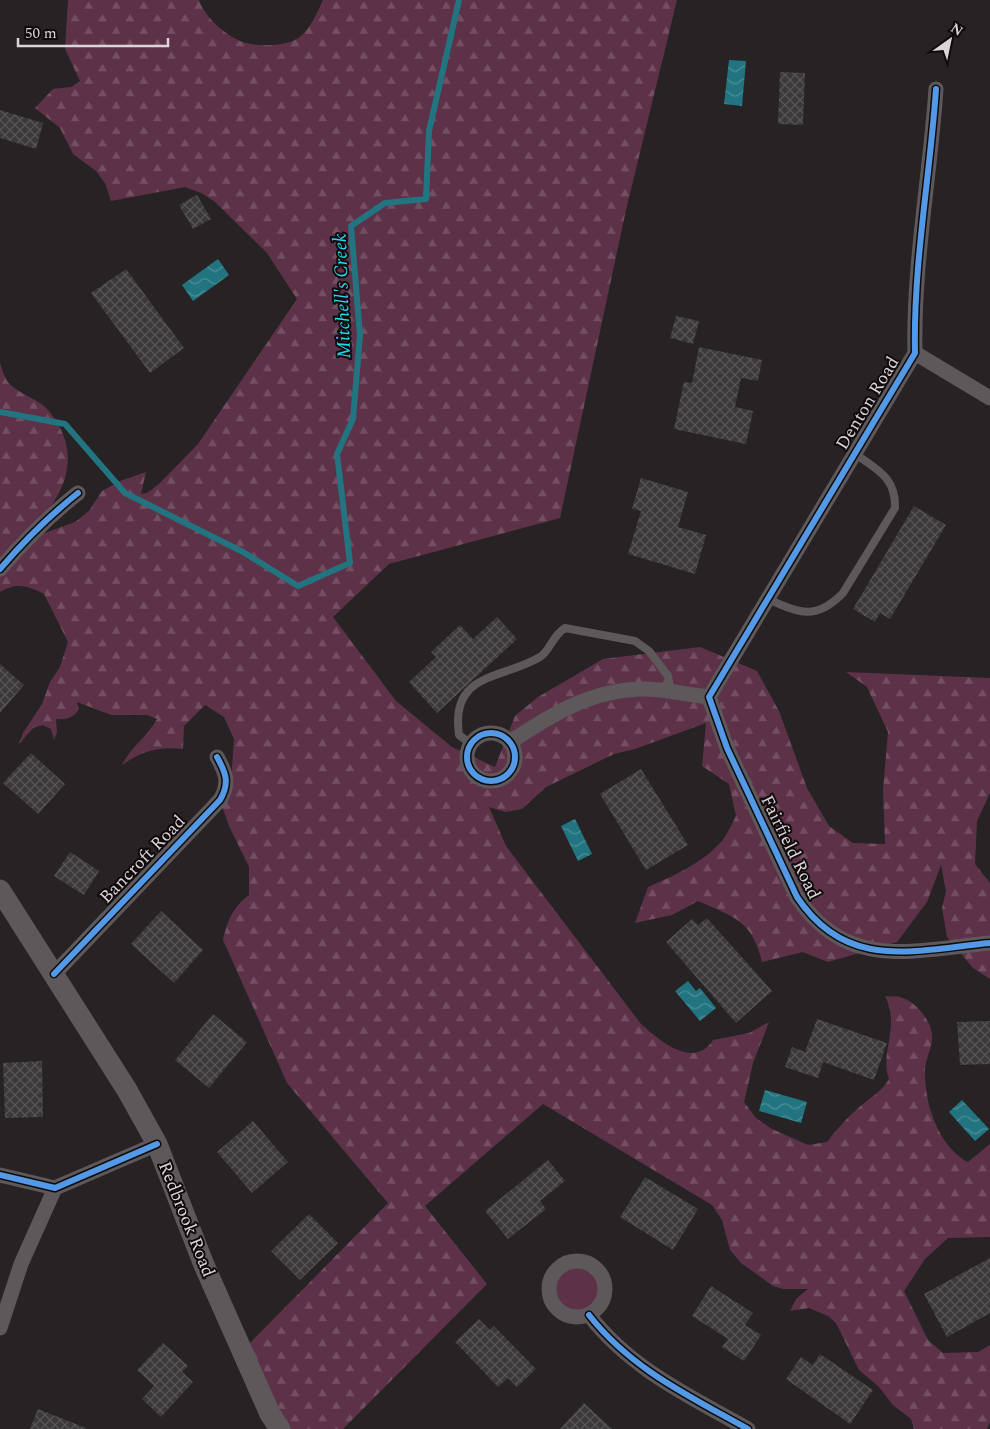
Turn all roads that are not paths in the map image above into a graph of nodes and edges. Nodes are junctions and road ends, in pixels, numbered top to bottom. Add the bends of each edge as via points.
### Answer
1 (936, 89) dead end
2 (915, 353) junction
3 (990, 398) edge
4 (854, 453) junction
5 (78, 493) dead end
6 (0, 568) edge
7 (768, 599) junction
8 (671, 692) junction
9 (709, 697) junction
10 (510, 742) junction
11 (471, 744) junction
12 (217, 756) dead end
13 (0, 890) edge
14 (990, 943) edge
15 (54, 974) junction
16 (157, 1144) junction
17 (0, 1175) edge
18 (54, 1188) junction
19 (589, 1314) dead end
20 (0, 1328) edge
21 (280, 1429) edge
22 (748, 1429) edge

1 - 2 street, Denton Road via 914,313
2 - 3 street
2 - 4 street, Denton Road
4 - 7 street, Denton Road
4 - 7 lane via 889,480 896,494 895,508 833,604 819,610 796,612
5 - 6 street via 30,535
7 - 9 street, Denton Road
8 - 9 street
8 - 10 street via 644,689 601,694 571,705
8 - 11 lane via 668,676 649,651 635,641 565,628 556,634 542,656 474,684 462,701 457,719 460,735
9 - 14 street, Fairfield Road via 727,748 808,914 836,937 867,950 892,952
10 - 11 street via 490,733 476,738
10 - 11 street via 514,766 495,781 472,773 467,757
12 - 15 street, Bancroft Road via 228,782 220,800
13 - 15 main road, Redbrook Road
15 - 16 main road, Redbrook Road via 128,1090
16 - 18 street
16 - 21 main road, Redbrook Road via 204,1265 270,1414
17 - 18 street
18 - 20 street via 21,1264
19 - 22 street via 629,1358 663,1382

